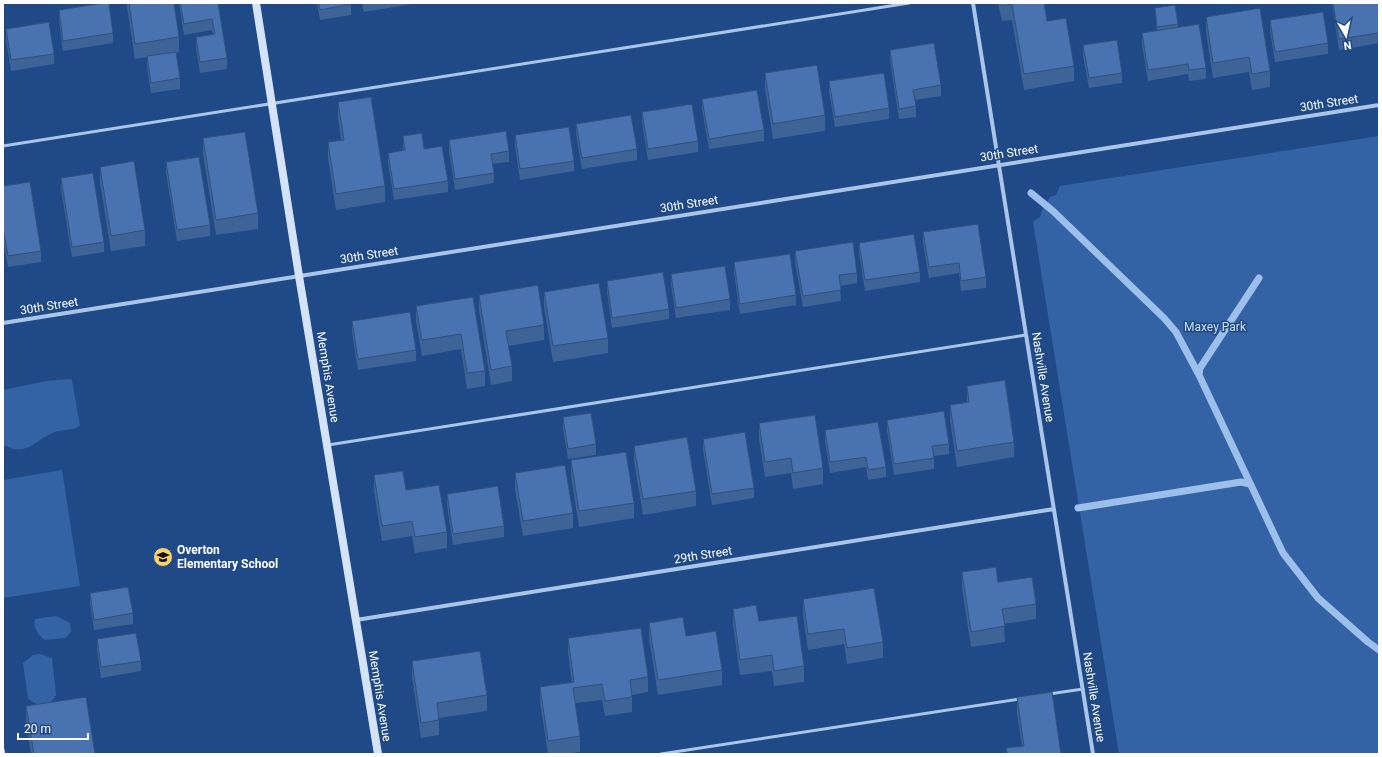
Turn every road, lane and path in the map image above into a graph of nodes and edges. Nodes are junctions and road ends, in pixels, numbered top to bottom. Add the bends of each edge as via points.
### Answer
1 (256, 3) edge
2 (909, 3) edge
3 (973, 3) edge
4 (272, 103) junction
5 (1379, 105) edge
6 (3, 146) edge
7 (999, 165) junction
8 (299, 276) junction
9 (3, 323) edge
10 (1026, 335) junction
11 (327, 445) junction
12 (1054, 509) junction
13 (356, 620) junction
14 (1083, 689) junction
15 (1044, 695) edge
16 (1020, 699) edge
17 (3, 749) edge
18 (4, 754) edge
19 (378, 754) edge
20 (661, 754) edge
21 (1093, 754) edge

1 - 4 street, Memphis Avenue
2 - 4 lane
3 - 7 street, Nashville Avenue
4 - 6 lane
4 - 8 street, Memphis Avenue
5 - 7 street, 30th Street
7 - 8 street, 30th Street
7 - 10 street, Nashville Avenue
8 - 9 street, 30th Street
8 - 11 street, Memphis Avenue
10 - 11 lane
10 - 12 street, Nashville Avenue
11 - 13 street, Memphis Avenue
12 - 13 street, 29th Street
12 - 14 street, Nashville Avenue
13 - 19 street, Memphis Avenue
14 - 15 lane
14 - 21 street, Nashville Avenue
16 - 20 lane
17 - 18 lane

